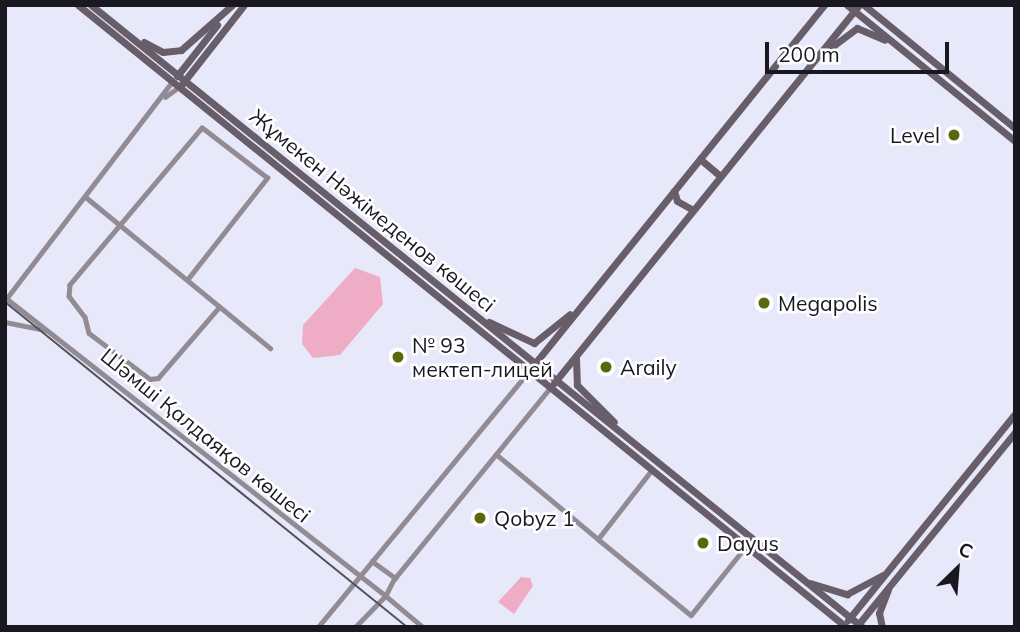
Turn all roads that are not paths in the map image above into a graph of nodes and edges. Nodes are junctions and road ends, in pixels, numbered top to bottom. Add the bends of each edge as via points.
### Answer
1 (78, 5) edge
2 (91, 5) edge
3 (232, 5) edge
4 (244, 5) edge
5 (817, 5) edge
6 (824, 5) edge
7 (856, 7) edge
8 (813, 19) junction
9 (111, 22) junction
10 (901, 49) junction
11 (815, 59) junction
12 (178, 81) junction
13 (1015, 128) edge
14 (1015, 141) edge
15 (700, 159) junction
16 (720, 176) junction
17 (674, 191) junction
18 (87, 198) junction
19 (693, 210) junction
20 (120, 225) junction
21 (187, 280) junction
22 (6, 298) edge
23 (581, 305) junction
24 (219, 307) junction
25 (478, 317) junction
26 (5, 322) edge
27 (50, 331) junction
28 (270, 348) dead end
29 (580, 351) junction
30 (536, 363) junction
31 (529, 371) junction
32 (556, 380) junction
33 (550, 388) junction
34 (1015, 414) edge
35 (620, 431) junction
36 (1015, 432) edge
37 (496, 454) junction
38 (651, 471) junction
39 (598, 539) junction
40 (746, 546) junction
41 (372, 561) junction
42 (886, 573) junction
43 (359, 576) junction
44 (395, 578) junction
45 (806, 582) junction
46 (889, 586) junction
47 (387, 596) junction
48 (850, 617) junction
49 (844, 626) edge
50 (859, 626) edge
51 (318, 627) edge
52 (356, 627) edge
53 (423, 627) edge
54 (883, 627) edge

1 - 12 main road, Жұмекен Нәжімеденов көшесі
2 - 9 main road, Жұмекен Нәжімеденов көшесі
3 - 9 main road via 181,51 151,47
3 - 12 main road
4 - 12 main road
5 - 8 main road
6 - 8 main road
7 - 10 main road
7 - 11 main road
7 - 13 main road
8 - 15 main road
9 - 12 main road, Жұмекен Нәжімеденов көшесі
10 - 11 main road via 857,29
10 - 14 main road
11 - 16 main road
12 - 18 street
12 - 25 main road, Жұмекен Нәжімеденов көшесі
12 - 31 main road, Жұмекен Нәжімеденов көшесі
15 - 16 main road
15 - 17 main road
16 - 19 main road
17 - 19 main road via 677,201
17 - 23 main road
18 - 20 street
18 - 22 street
19 - 29 main road
20 - 21 street
20 - 21 street via 202,128 267,178
20 - 24 street via 70,285 69,296 85,317 89,334 142,375 158,378
21 - 24 street
22 - 27 street, Шәмші Қалдаяқов көшесі
23 - 25 main road via 534,343
23 - 30 main road
24 - 28 street
25 - 30 main road, Жұмекен Нәжімеденов көшесі
26 - 27 street
27 - 43 street, Шәмші Қалдаяқов көшесі
29 - 32 main road
29 - 35 main road via 574,370 577,385
30 - 31 main road
30 - 32 main road, Жұмекен Нәжімеденов көшесі
31 - 33 main road, Жұмекен Нәжімеденов көшесі
31 - 41 street
32 - 33 main road
32 - 35 main road, Жұмекен Нәжімеденов көшесі
33 - 37 street
33 - 38 main road, Жұмекен Нәжімеденов көшесі
34 - 42 main road
35 - 45 main road, Жұмекен Нәжімеденов көшесі
36 - 46 main road
37 - 39 street
37 - 44 street
38 - 39 street
38 - 40 main road, Жұмекен Нәжімеденов көшесі
39 - 40 street via 691,615
40 - 49 main road, Жұмекен Нәжімеденов көшесі
41 - 43 street
41 - 44 street
42 - 45 main road via 847,594
42 - 48 main road
43 - 47 street, Шәмші Қалдаяқов көшесі
43 - 51 street
44 - 47 street
45 - 48 main road, Жұмекен Нәжімеденов көшесі
46 - 50 main road
46 - 54 main road via 879,613
47 - 52 street
47 - 53 street, Шәмші Қалдаяқов көшесі
48 - 49 main road
48 - 50 main road, Жұмекен Нәжімеденов көшесі

